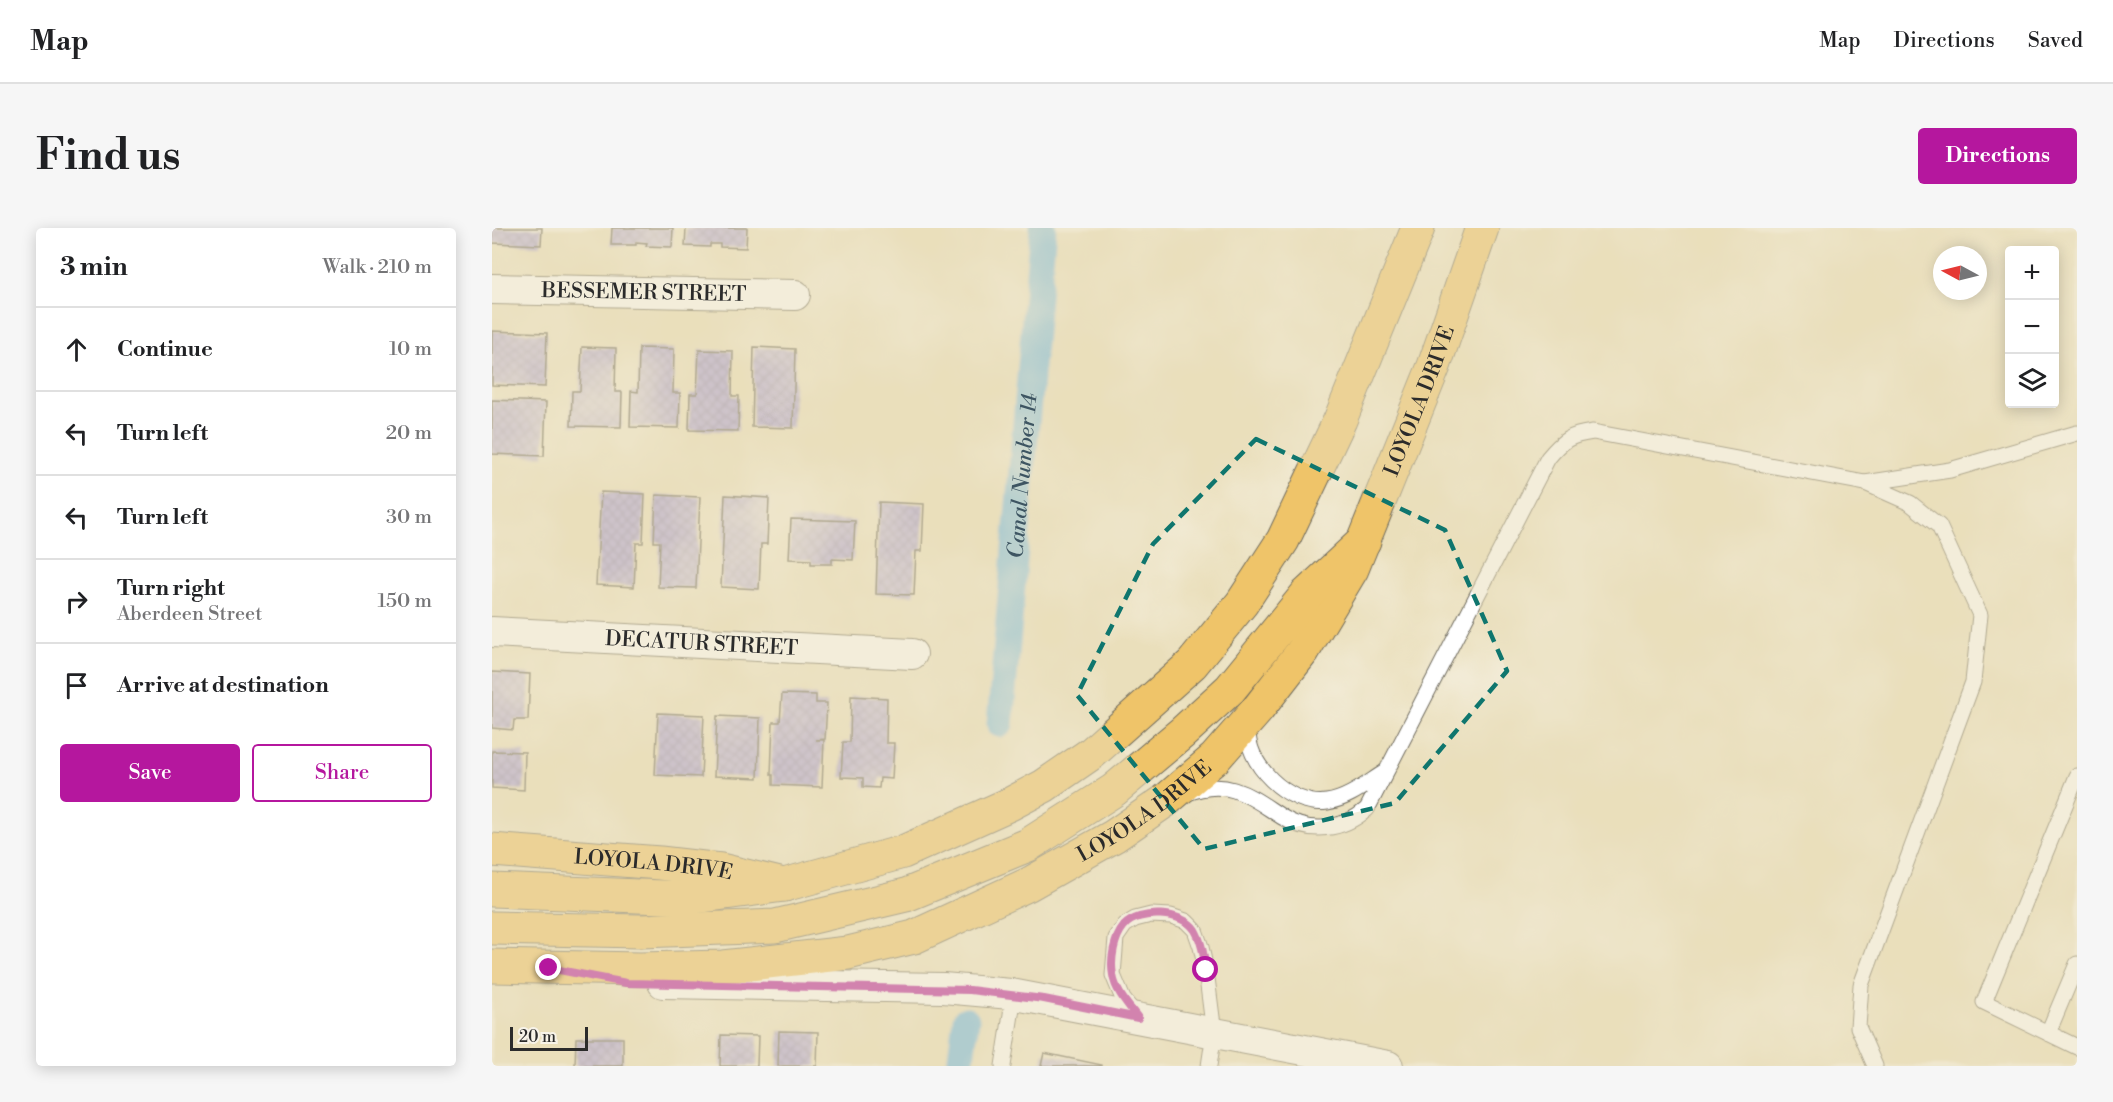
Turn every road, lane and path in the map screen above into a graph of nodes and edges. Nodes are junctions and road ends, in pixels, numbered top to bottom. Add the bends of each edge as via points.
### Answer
1 (1418, 228) edge
2 (1482, 228) edge
3 (492, 289) edge
4 (795, 295) dead end
5 (2077, 433) edge
6 (1865, 483) junction
7 (1364, 540) junction
8 (492, 633) edge
9 (912, 654) dead end
10 (1251, 717) junction
11 (1384, 772) junction
12 (2077, 776) edge
13 (1165, 801) junction
14 (492, 850) edge
15 (784, 885) junction
16 (492, 890) edge
17 (492, 928) edge
18 (2077, 964) edge
19 (492, 966) edge
20 (549, 968) junction
21 (1014, 995) junction
22 (1138, 1018) junction
23 (1214, 1033) junction
24 (2048, 1033) junction
25 (2077, 1047) edge
26 (1003, 1066) edge
27 (1209, 1066) edge
28 (1388, 1066) edge
29 (1875, 1066) edge

1 - 15 main road, LOYOLA DRIVE via 1340,420 1283,540 1242,603 1192,664 1092,753 1044,786 903,852
2 - 7 main road, LOYOLA DRIVE via 1434,366
3 - 4 street, BESSEMER STREET
5 - 6 lane via 1950,470
6 - 11 lane via 1593,432 1576,434 1561,442 1548,458
6 - 29 lane via 1910,503 1939,526 1980,615 1973,682 1861,984 1858,1027
7 - 10 main road, LOYOLA DRIVE via 1352,569 1302,651
7 - 17 main road via 1307,594 1230,689 1182,733 1114,790 1028,845 906,895 775,926 641,932
8 - 9 street, DECATUR STREET
10 - 11 lane via 1248,741 1255,759 1269,778 1296,796 1324,803 1346,797
10 - 13 main road, LOYOLA DRIVE via 1215,758
11 - 13 lane via 1367,809 1355,819 1321,829 1284,819 1259,800 1233,789 1195,790
12 - 24 lane via 1984,1002
13 - 20 main road, LOYOLA DRIVE via 1114,836 1029,884 914,937 848,953 723,967
14 - 15 main road, LOYOLA DRIVE via 721,870
15 - 16 main road via 687,898
18 - 24 lane
19 - 20 main road, LOYOLA DRIVE
20 - 21 street via 626,983 943,988
21 - 22 street
21 - 26 lane
22 - 23 street
22 - 23 lane via 1123,999 1113,975 1116,938 1135,919 1171,916 1186,921 1195,930
23 - 27 lane
23 - 28 street
24 - 25 lane

